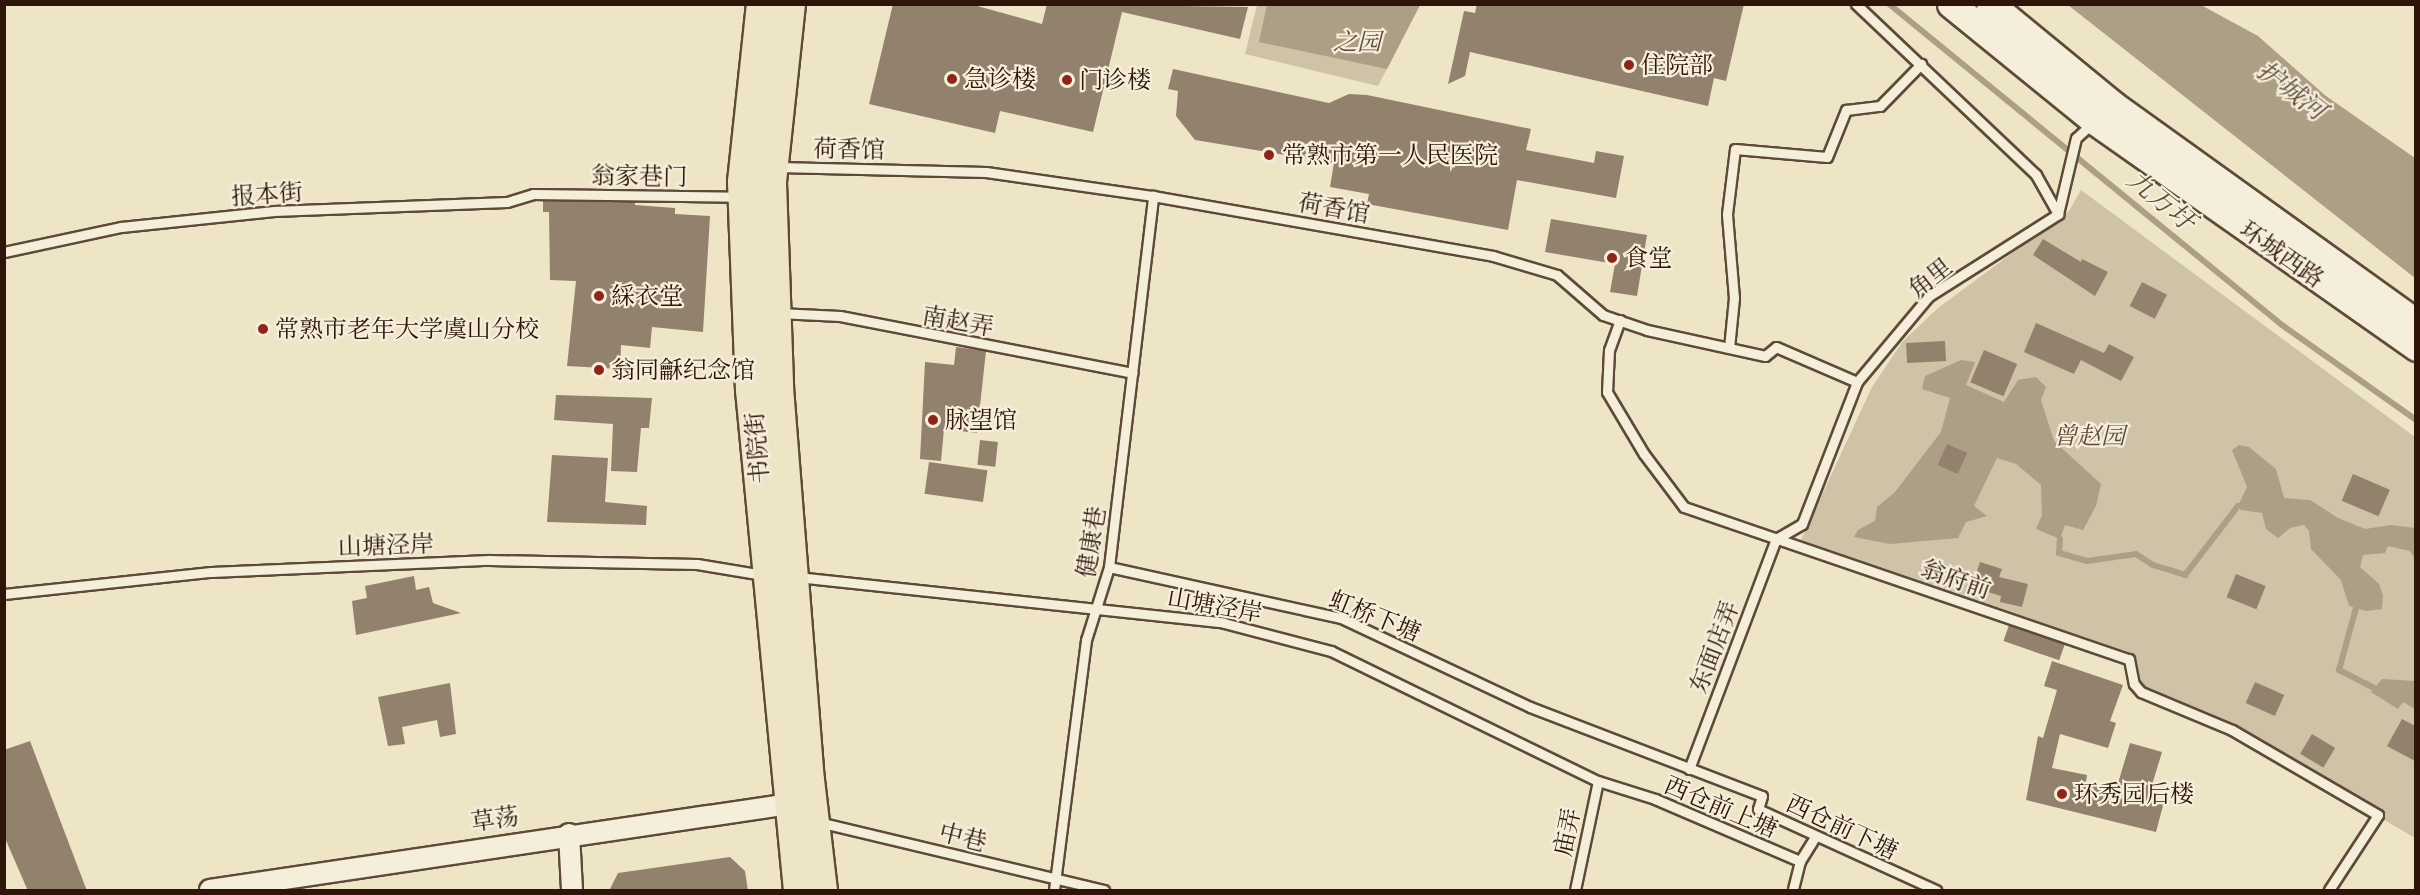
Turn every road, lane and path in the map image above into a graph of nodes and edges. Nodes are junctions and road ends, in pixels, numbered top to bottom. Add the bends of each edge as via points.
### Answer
1 (762, 4) edge
2 (790, 4) edge
3 (1856, 4) edge
4 (1950, 4) edge
5 (1989, 4) edge
6 (1921, 64) junction
7 (2098, 118) junction
8 (772, 167) junction
9 (533, 194) joint
10 (1153, 196) junction
11 (744, 197) junction
12 (2058, 214) junction
13 (4, 252) edge
14 (776, 313) junction
15 (1620, 320) junction
16 (2415, 323) edge
17 (2415, 347) edge
18 (1729, 348) junction
19 (1133, 373) junction
20 (1857, 382) junction
21 (1776, 538) junction
22 (1109, 567) junction
23 (782, 576) junction
24 (4, 594) edge
25 (1099, 607) junction
26 (1614, 740) joint
27 (1689, 769) junction
28 (1598, 781) junction
29 (801, 812) junction
30 (569, 834) junction
31 (1815, 837) junction
32 (1800, 861) junction
33 (1056, 879) junction
34 (210, 891) edge
35 (572, 891) edge
36 (799, 891) edge
37 (822, 891) edge
38 (1054, 891) edge
39 (1104, 891) edge
40 (1575, 891) edge
41 (1793, 891) edge
42 (1936, 891) edge
43 (2329, 891) edge

1 - 11 main road, 书院街
2 - 8 main road, 书院街
3 - 6 lane
4 - 7 main road, 环城西路
5 - 7 main road, 环城西路
6 - 12 lane via 2036,175
6 - 18 lane via 1880,106 1846,110 1827,157 1735,148 1727,214 1734,298
7 - 12 lane via 2070,164
7 - 16 main road, 环城西路
7 - 17 main road, 环城西路
8 - 10 lane, 荷香馆 via 986,172
8 - 14 main road, 书院街
9 - 11 lane, 翁家巷门
9 - 13 lane, 报本街 via 507,202 274,211 121,227
10 - 15 lane, 荷香馆 via 1493,256 1557,275 1603,315
10 - 19 lane, 健康巷
11 - 23 main road, 书院街 via 751,390
12 - 20 lane, 角里 via 1929,296
14 - 19 lane, 南赵弄 via 840,316
14 - 23 main road, 书院街
15 - 18 lane, 荷香馆
15 - 21 lane, 翁府前 via 1609,350 1607,392 1644,454 1684,507
18 - 20 lane, 荷香馆 via 1765,356 1776,347
19 - 22 lane, 健康巷
20 - 21 lane, 角里 via 1802,524
21 - 27 lane, 东面店弄
21 - 43 lane, 翁府前 via 2129,659 2134,684 2141,692 2232,730 2378,814
22 - 25 lane, 健康巷
22 - 26 lane, 虹桥下塘 via 1341,618 1530,707
23 - 24 lane, 山塘泾岸 via 697,564 489,560 211,572
23 - 25 lane, 山塘泾岸
23 - 29 main road, 书院街
25 - 28 lane, 山塘泾岸 via 1224,623 1331,651
25 - 33 lane, 健康巷 via 1086,640
26 - 27 lane, 西仓前下塘
27 - 31 lane, 西仓前下塘 via 1762,796 1758,809
28 - 32 lane, 西仓前上塘 via 1655,800
28 - 40 lane, 庙弄
29 - 30 street, 草荡
29 - 33 lane, 中巷
29 - 36 main road, 书院街
29 - 37 main road, 书院街
30 - 34 street, 草荡
30 - 35 street
31 - 32 lane
31 - 42 lane, 西仓前下塘
32 - 41 lane, 西仓前上塘
33 - 38 lane, 健康巷
33 - 39 lane, 中巷

